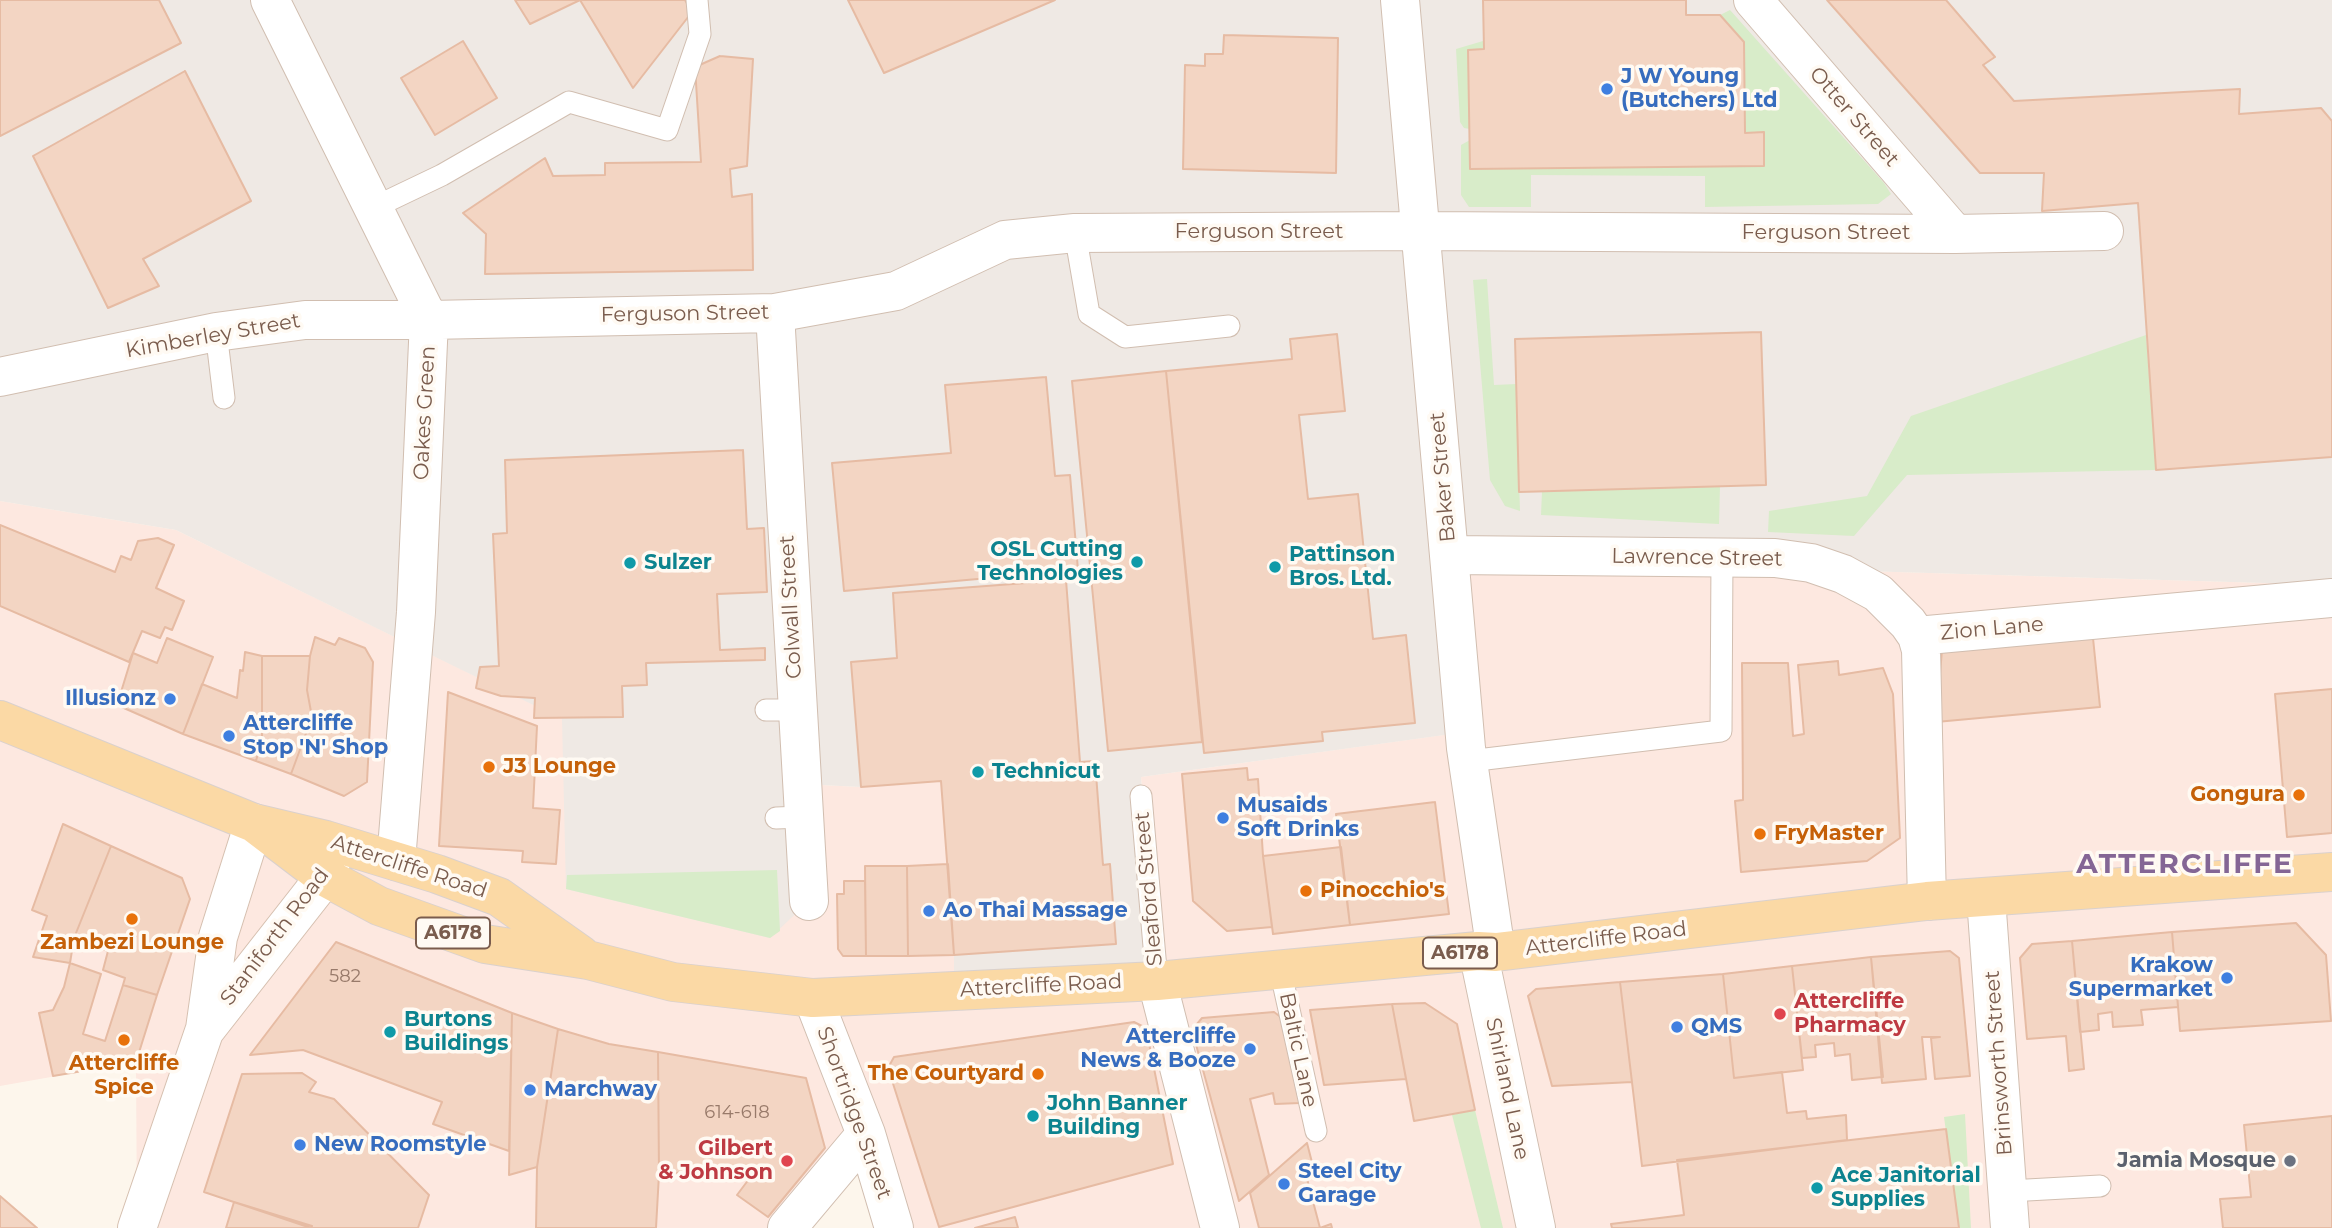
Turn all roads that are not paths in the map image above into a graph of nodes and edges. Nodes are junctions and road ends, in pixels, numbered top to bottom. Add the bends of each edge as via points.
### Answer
1 (270, 0) edge
2 (697, 0) edge
3 (1400, 0) edge
4 (1753, 0) edge
5 (373, 208) junction
6 (1419, 231) junction
7 (2104, 231) dead end
8 (1074, 233) junction
9 (1955, 234) junction
10 (775, 313) junction
11 (429, 320) junction
12 (1229, 326) dead end
13 (216, 332) junction
14 (0, 377) edge
15 (224, 398) dead end
16 (1450, 555) junction
17 (1722, 557) junction
18 (2332, 598) edge
19 (1917, 636) junction
20 (0, 720) edge
21 (1469, 761) junction
22 (1141, 796) dead end
23 (254, 823) junction
24 (326, 840) junction
25 (396, 861) junction
26 (2332, 872) edge
27 (325, 877) junction
28 (1986, 898) junction
29 (809, 901) dead end
30 (1927, 901) junction
31 (1487, 951) junction
32 (588, 960) junction
33 (1280, 970) junction
34 (1157, 981) junction
35 (813, 998) junction
36 (205, 1029) junction
37 (1316, 1131) dead end
38 (866, 1134) junction
39 (2100, 1186) dead end
40 (2009, 1210) edge
41 (137, 1228) edge
42 (787, 1228) edge
43 (894, 1228) edge
44 (1220, 1228) edge
45 (1536, 1228) edge

1 - 5 street, Oakes Green
2 - 5 lane via 701,34 667,130 569,102 442,175
3 - 6 street, Baker Street
4 - 9 street, Otter Street
5 - 11 street, Oakes Green
6 - 8 street, Ferguson Street
6 - 9 street, Ferguson Street
6 - 16 street, Baker Street
7 - 9 street, Ferguson Street
8 - 10 street, Ferguson Street via 1005,240 896,291
8 - 12 lane via 1089,314 1125,337
10 - 11 street, Ferguson Street
10 - 29 street, Colwall Street via 782,710 789,817
11 - 13 street, Kimberley Street via 305,320
11 - 25 street, Oakes Green via 416,612
13 - 14 street, Kimberley Street
13 - 15 lane
16 - 17 street, Lawrence Street
16 - 21 street, Baker Street
17 - 19 street, Lawrence Street via 1811,563 1843,574 1878,593
17 - 21 lane via 1721,730
18 - 19 street, Zion Lane
19 - 30 street, Zion Lane
20 - 23 main road, Attercliffe Road / A6178
21 - 31 street, Baker Street
22 - 34 lane, Sleaford Street
23 - 24 main road, Attercliffe Road / A6178
23 - 27 main road, Attercliffe Road / A6178
23 - 36 street, Staniforth Road via 218,937
24 - 25 main road, Attercliffe Road / A6178
24 - 27 street, Staniforth Road via 331,862
25 - 32 main road, Attercliffe Road / A6178 via 499,897
26 - 28 main road, Attercliffe Road / A6178
27 - 32 main road, Attercliffe Road / A6178 via 379,906 485,944
27 - 36 street, Staniforth Road
28 - 30 main road, Attercliffe Road / A6178
28 - 40 street, Brinsworth Street
30 - 31 main road, Attercliffe Road / A6178
31 - 33 main road, Attercliffe Road / A6178
31 - 45 street, Shirland Lane
32 - 35 main road, Attercliffe Road / A6178 via 673,982
33 - 34 main road, Attercliffe Road / A6178
33 - 37 lane, Baltic Lane
34 - 35 main road, Attercliffe Road / A6178
34 - 44 street
35 - 38 street, Shortridge Street
36 - 41 street, Staniforth Road
38 - 42 street
38 - 43 street, Shortridge Street
39 - 40 lane

